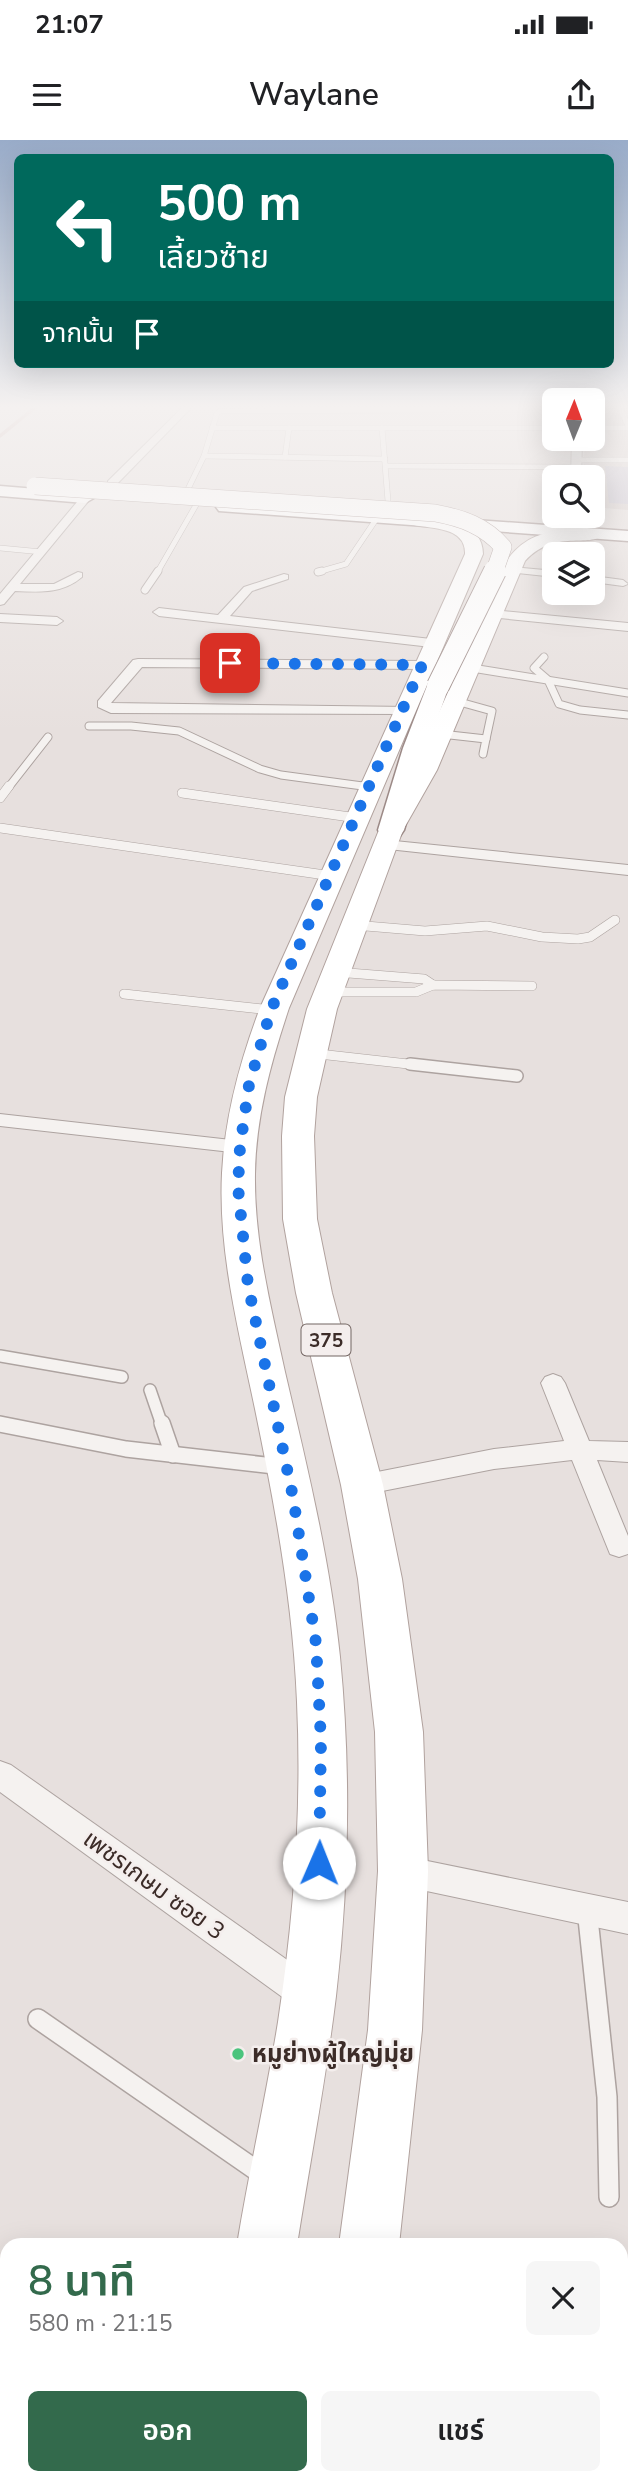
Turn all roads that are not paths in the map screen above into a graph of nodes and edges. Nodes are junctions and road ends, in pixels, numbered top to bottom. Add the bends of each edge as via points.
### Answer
1 (73, 514) edge
2 (184, 514) edge
3 (345, 514) edge
4 (437, 514) edge
5 (377, 518) junction
6 (628, 519) edge
7 (420, 521) junction
8 (605, 529) edge
9 (476, 545) junction
10 (0, 548) edge
11 (42, 552) junction
12 (519, 559) junction
13 (542, 569) edge
14 (318, 572) dead end
15 (78, 575) dead end
16 (284, 577) dead end
17 (605, 581) edge
18 (623, 583) dead end
19 (12, 587) junction
20 (145, 590) dead end
21 (0, 601) edge
22 (206, 603) dead end
23 (230, 609) junction
24 (159, 612) dead end
25 (494, 614) junction
26 (0, 618) edge
27 (219, 620) junction
28 (57, 621) dead end
29 (628, 626) edge
30 (544, 657) dead end
31 (548, 680) junction
32 (443, 683) junction
33 (628, 693) edge
34 (404, 710) junction
35 (628, 715) edge
36 (89, 726) dead end
37 (48, 737) dead end
38 (486, 738) junction
39 (483, 754) dead end
40 (182, 793) dead end
41 (0, 798) edge
42 (376, 820) junction
43 (0, 828) edge
44 (628, 870) edge
45 (332, 876) junction
46 (615, 920) dead end
47 (354, 925) junction
48 (332, 982) junction
49 (433, 985) junction
50 (532, 986) dead end
51 (124, 994) dead end
52 (271, 1010) junction
53 (310, 1053) junction
54 (517, 1076) dead end
55 (0, 1120) edge
56 (240, 1147) junction
57 (0, 1356) edge
58 (122, 1377) dead end
59 (554, 1383) dead end
60 (150, 1390) dead end
61 (0, 1424) edge
62 (578, 1448) junction
63 (628, 1452) edge
64 (173, 1455) junction
65 (287, 1467) junction
66 (362, 1485) junction
67 (619, 1546) dead end
68 (0, 1775) edge
69 (403, 1871) junction
70 (587, 1909) junction
71 (628, 1918) edge
72 (309, 1995) junction
73 (38, 2019) dead end
74 (277, 2185) junction
75 (609, 2197) dead end
76 (268, 2238) edge
77 (370, 2238) edge

1 - 11 street
2 - 20 lane via 161,567
3 - 5 highway
4 - 32 highway, bridge via 476,525 503,547
5 - 7 highway
5 - 14 lane via 346,564
6 - 8 highway
7 - 8 highway
7 - 9 main road via 459,530
8 - 12 main road via 530,543
9 - 12 main road via 498,544
9 - 32 main road, 375
10 - 11 lane
11 - 19 street
12 - 13 street
12 - 25 main road, 375
15 - 19 street via 63,587
16 - 23 street via 248,589
17 - 18 street
19 - 21 street
22 - 23 street
23 - 27 street
24 - 27 street
25 - 29 street
25 - 32 main road, 375
26 - 28 street
27 - 32 street
30 - 31 lane via 534,668
31 - 32 lane
31 - 33 lane
31 - 35 lane via 559,704
32 - 34 main road, 375
32 - 34 street via 138,663 103,704 111,709
32 - 38 lane
32 - 38 lane via 492,711
32 - 42 main road, 375 via 409,803
34 - 42 main road, 375
36 - 42 lane via 179,731
37 - 41 lane
38 - 39 lane
40 - 42 lane
42 - 44 street
42 - 45 main road, 375
42 - 47 main road, 375
43 - 45 lane
45 - 52 main road, 375
46 - 47 lane via 590,937 578,939 487,926 425,931
47 - 48 main road, 375
48 - 49 lane via 424,979
48 - 49 lane via 416,992
48 - 53 main road, 375
49 - 50 lane
51 - 52 lane
52 - 56 main road, 375 via 249,1085
53 - 54 lane
53 - 66 main road, 375 via 298,1136 300,1219
55 - 56 street
56 - 65 main road, 375 via 238,1187 248,1285
57 - 58 lane
59 - 62 street
60 - 64 lane
61 - 64 lane
62 - 63 street
62 - 66 street
62 - 67 street
64 - 65 lane
65 - 72 main road, 375 via 311,1604 320,1715 319,1863
66 - 69 main road, 375 via 380,1579 398,1732
68 - 72 street, เพชรเกษม ซอย 3
69 - 70 street
69 - 77 main road, 375 via 395,2030
70 - 71 street
70 - 75 lane via 607,2097
72 - 74 main road, 375
73 - 74 lane
74 - 76 main road, 375

